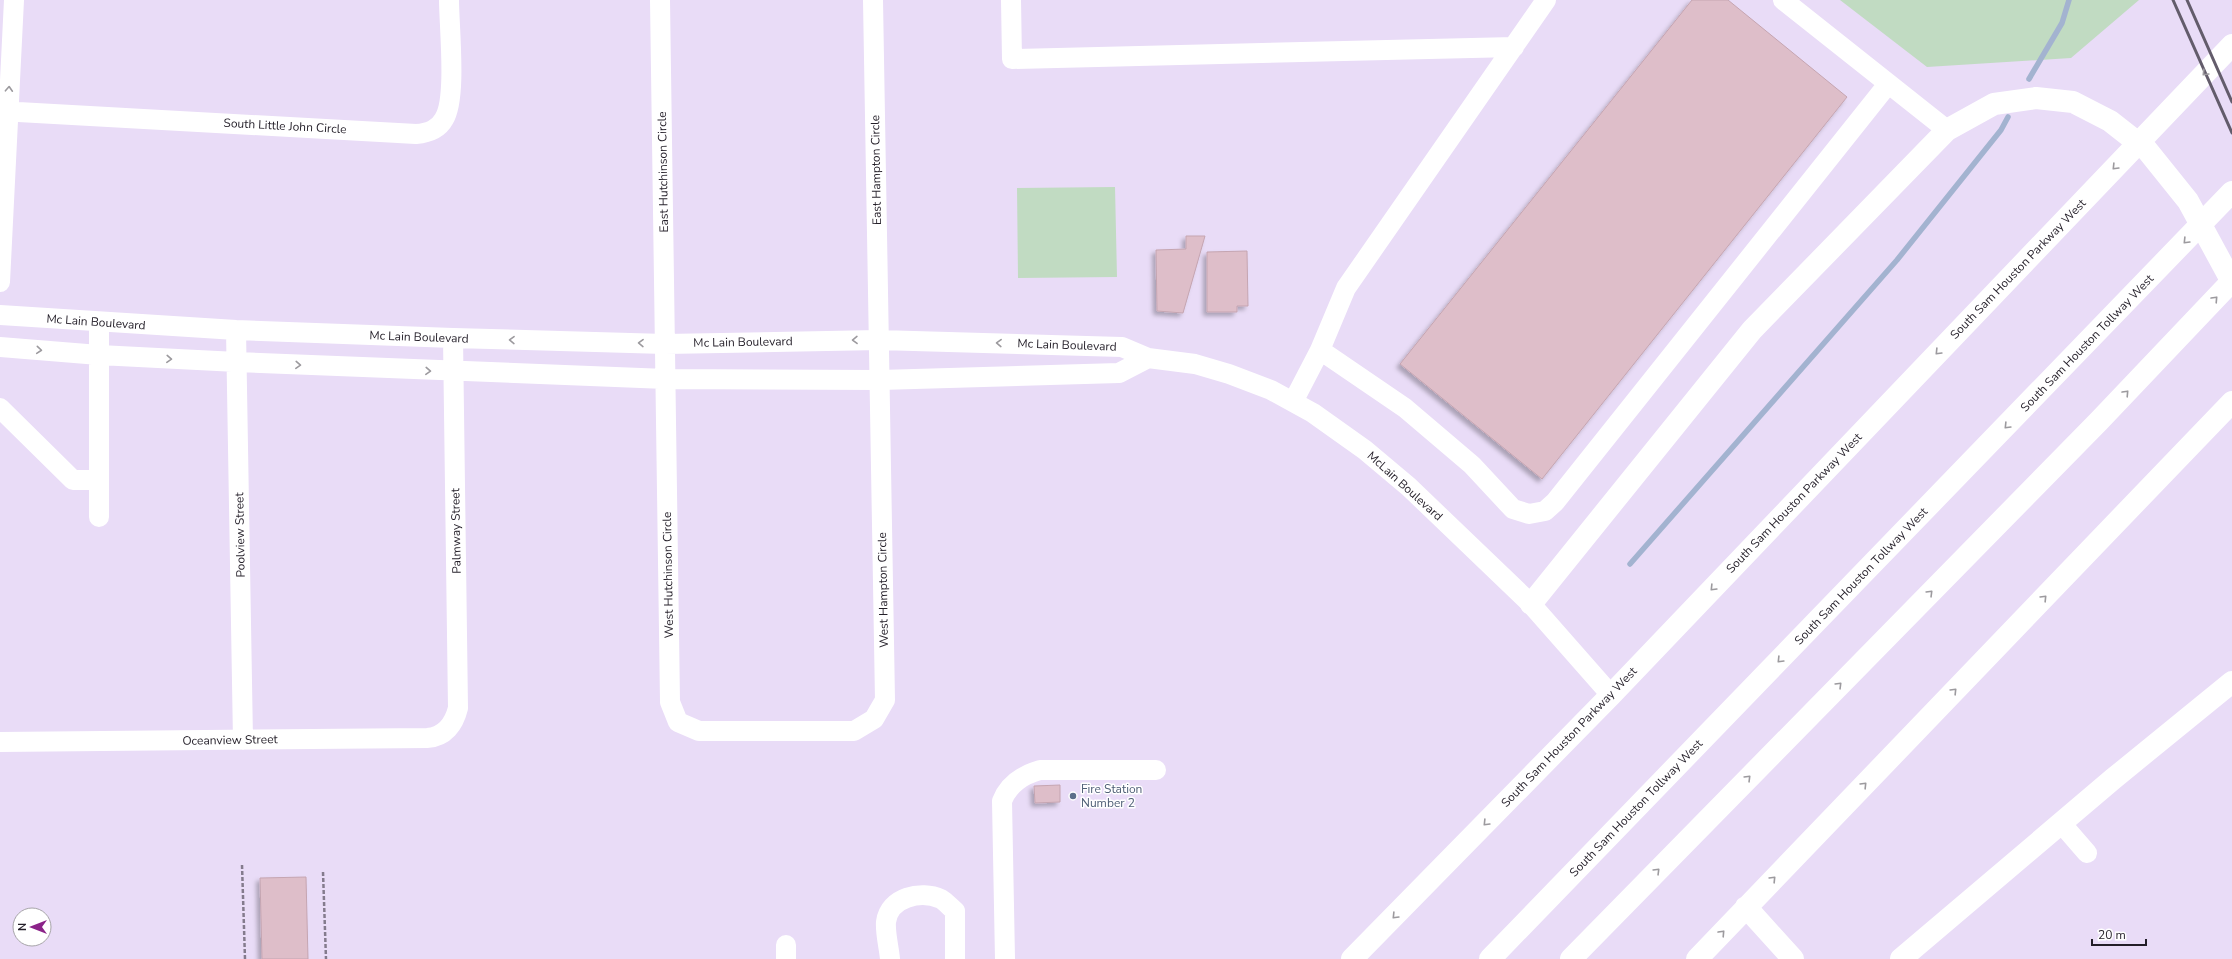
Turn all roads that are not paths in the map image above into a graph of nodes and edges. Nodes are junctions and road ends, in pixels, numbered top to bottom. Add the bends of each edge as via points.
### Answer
1 (14, 0) edge
2 (449, 0) edge
3 (660, 0) edge
4 (873, 0) edge
5 (1011, 0) edge
6 (1546, 0) edge
7 (1782, 0) edge
8 (2232, 45) edge
9 (1514, 47) junction
10 (1888, 84) junction
11 (4, 111) edge
12 (1946, 130) junction
13 (2232, 192) edge
14 (0, 282) edge
15 (2232, 282) edge
16 (0, 315) edge
17 (100, 322) junction
18 (236, 330) junction
19 (453, 338) junction
20 (879, 340) junction
21 (665, 344) junction
22 (1030, 344) junction
23 (0, 347) edge
24 (1320, 350) junction
25 (99, 355) junction
26 (1148, 358) junction
27 (236, 362) junction
28 (453, 372) junction
29 (1031, 375) junction
30 (666, 379) junction
31 (880, 380) junction
32 (1292, 402) junction
33 (2232, 402) edge
34 (0, 408) edge
35 (99, 480) junction
36 (99, 517) dead end
37 (1531, 604) junction
38 (2232, 682) edge
39 (1611, 695) junction
40 (453, 722) joint
41 (758, 730) joint
42 (243, 740) junction
43 (0, 742) edge
44 (1156, 770) dead end
45 (2061, 823) junction
46 (2087, 853) dead end
47 (1560, 886) junction
48 (1640, 887) junction
49 (1746, 907) junction
50 (890, 959) edge
51 (955, 959) edge
52 (1005, 959) edge
53 (1352, 959) edge
54 (1477, 959) edge
55 (1490, 959) edge
56 (1571, 959) edge
57 (1580, 959) edge
58 (1697, 959) edge
59 (1793, 959) edge
60 (1901, 959) edge

11 -> 1 street
2 - 11 street, South Little John Circle via 450,104 442,122 429,132 416,134
3 - 21 street, East Hutchinson Circle
4 - 20 street, East Hampton Circle
5 - 9 street via 1012,59
6 - 9 street
7 - 10 street
8 -> 39 main road, South Sam Houston Parkway West
9 - 24 street via 1346,288
10 - 12 street
10 - 24 street via 1545,512 1529,514 1513,509 1472,465 1405,408
11 - 14 street
12 - 15 main road via 1994,104 2036,98 2073,102 2110,121 2148,150 2188,201
12 - 37 main road via 1752,330
13 -> 47 main road, South Sam Houston Tollway West
48 -> 15 main road via 2099,421
16 - 17 street, Mc Lain Boulevard
17 - 18 street, Mc Lain Boulevard
17 - 25 street
18 - 19 street, Mc Lain Boulevard
18 - 27 street, Poolview Street
21 -> 19 street, Mc Lain Boulevard
19 - 28 street, Palmway Street
20 -> 21 street, Mc Lain Boulevard
22 -> 20 street, Mc Lain Boulevard
20 - 31 street, West Hampton Circle
21 - 30 street, West Hutchinson Circle
22 - 26 street, Mc Lain Boulevard via 1122,347
22 - 29 street
23 -> 25 street
24 - 32 street
25 -> 27 street
25 - 35 street
26 - 29 street via 1119,373
26 - 32 street, McLain Boulevard via 1195,364 1229,374 1271,390
27 -> 28 street
27 - 42 street, Poolview Street
28 - 30 street
28 - 40 street, Palmway Street via 458,708
29 - 31 street
30 - 31 street
30 - 41 street, West Hutchinson Circle via 670,702 678,722 698,731
31 - 41 street, West Hampton Circle via 885,700 874,719 854,731
32 - 37 street, McLain Boulevard via 1313,413 1365,450 1409,487
49 -> 33 main road
34 - 35 street via 74,480
35 - 36 street
37 - 39 street, McLain Boulevard
38 - 45 main road
39 -> 53 main road, South Sam Houston Parkway West
40 - 42 street, Oceanview Street via 444,732 433,737
42 - 43 street, Oceanview Street
44 - 52 street via 1040,770 1028,774 1011,786 1002,801
45 - 46 street
45 - 60 main road
47 - 54 main road
47 - 55 main road, South Sam Houston Tollway West
48 - 56 main road
48 - 57 main road
58 -> 49 main road
49 - 59 main road
50 - 51 street via 886,921 891,909 903,897 923,896 941,899 955,911

